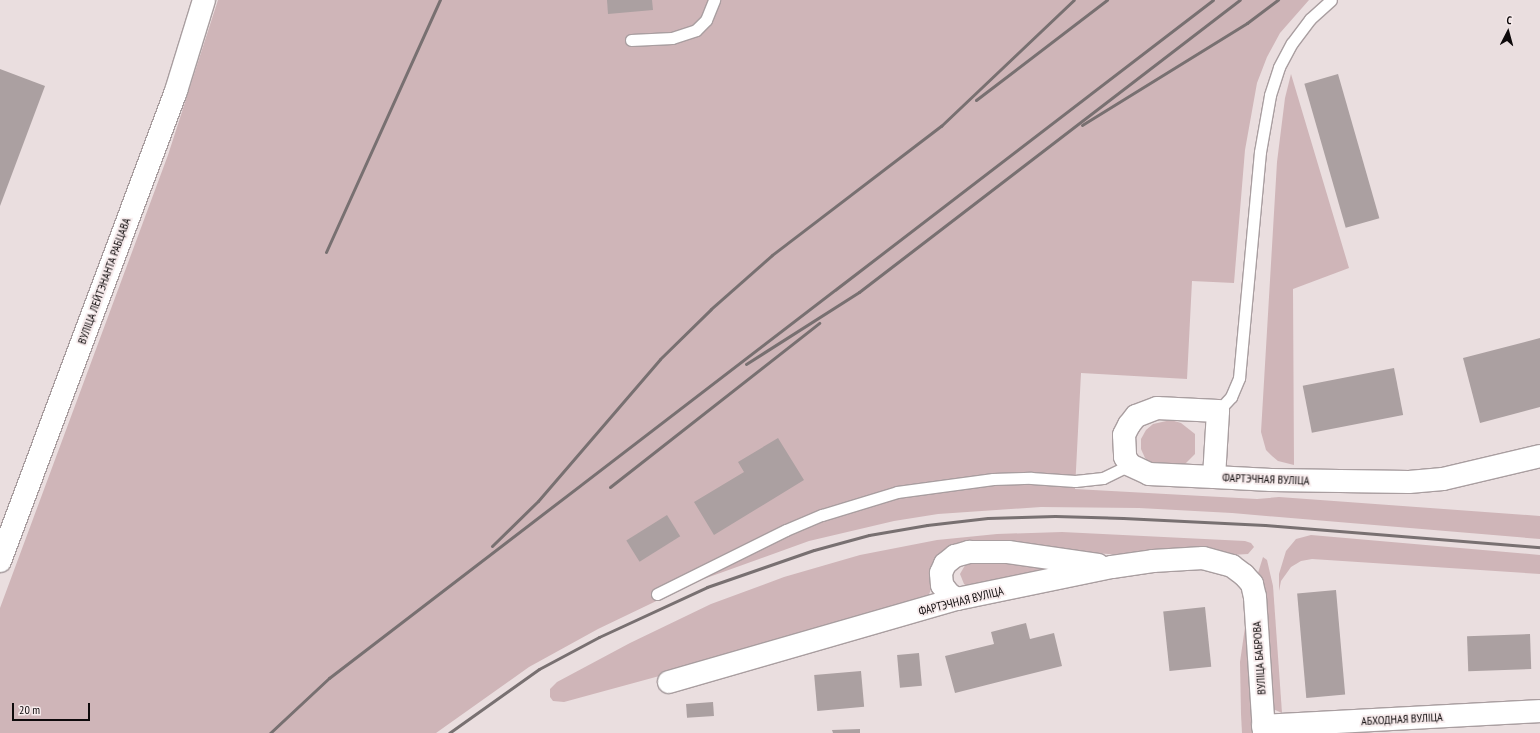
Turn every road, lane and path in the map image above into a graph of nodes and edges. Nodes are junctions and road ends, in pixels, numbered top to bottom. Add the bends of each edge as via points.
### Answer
1 (204, 0) edge
2 (714, 0) edge
3 (1331, 0) edge
4 (631, 40) dead end
5 (1218, 411) junction
6 (1540, 456) edge
7 (1130, 465) junction
8 (1214, 477) junction
9 (0, 561) edge
10 (1112, 567) junction
11 (1252, 584) joint
12 (657, 594) dead end
13 (957, 599) junction
14 (668, 682) dead end
15 (1540, 711) edge
16 (1263, 730) edge

1 - 9 street, ВУЛІЦА ЛЕЙТЭНАНТА РАБЦАВА via 176,91
2 - 4 lane via 706,20 696,30 672,38
3 - 5 lane via 1310,19 1292,43 1279,67 1270,95 1260,152 1239,378 1231,397
5 - 7 street via 1157,408 1136,416 1124,435 1125,457
5 - 8 street
6 - 8 street, ФАРТЭЧНАЯ ВУЛІЦА via 1451,477 1409,482
7 - 8 street, ФАРТЭЧНАЯ ВУЛІЦА via 1150,474
7 - 12 lane via 1103,478 1075,481 994,479 897,492 822,515 786,530
10 - 11 street, ФАРТЭЧНАЯ ВУЛІЦА via 1203,558 1232,566
10 - 13 street, ФАРТЭЧНАЯ ВУЛІЦА
10 - 13 street via 1008,552 969,552 955,556 945,564 941,574 942,585 948,594
11 - 16 street, ВУЛІЦА БАБРОВА via 1255,597
13 - 14 street, ФАРТЭЧНАЯ ВУЛІЦА
15 - 16 street, АБХОДНАЯ ВУЛІЦА

